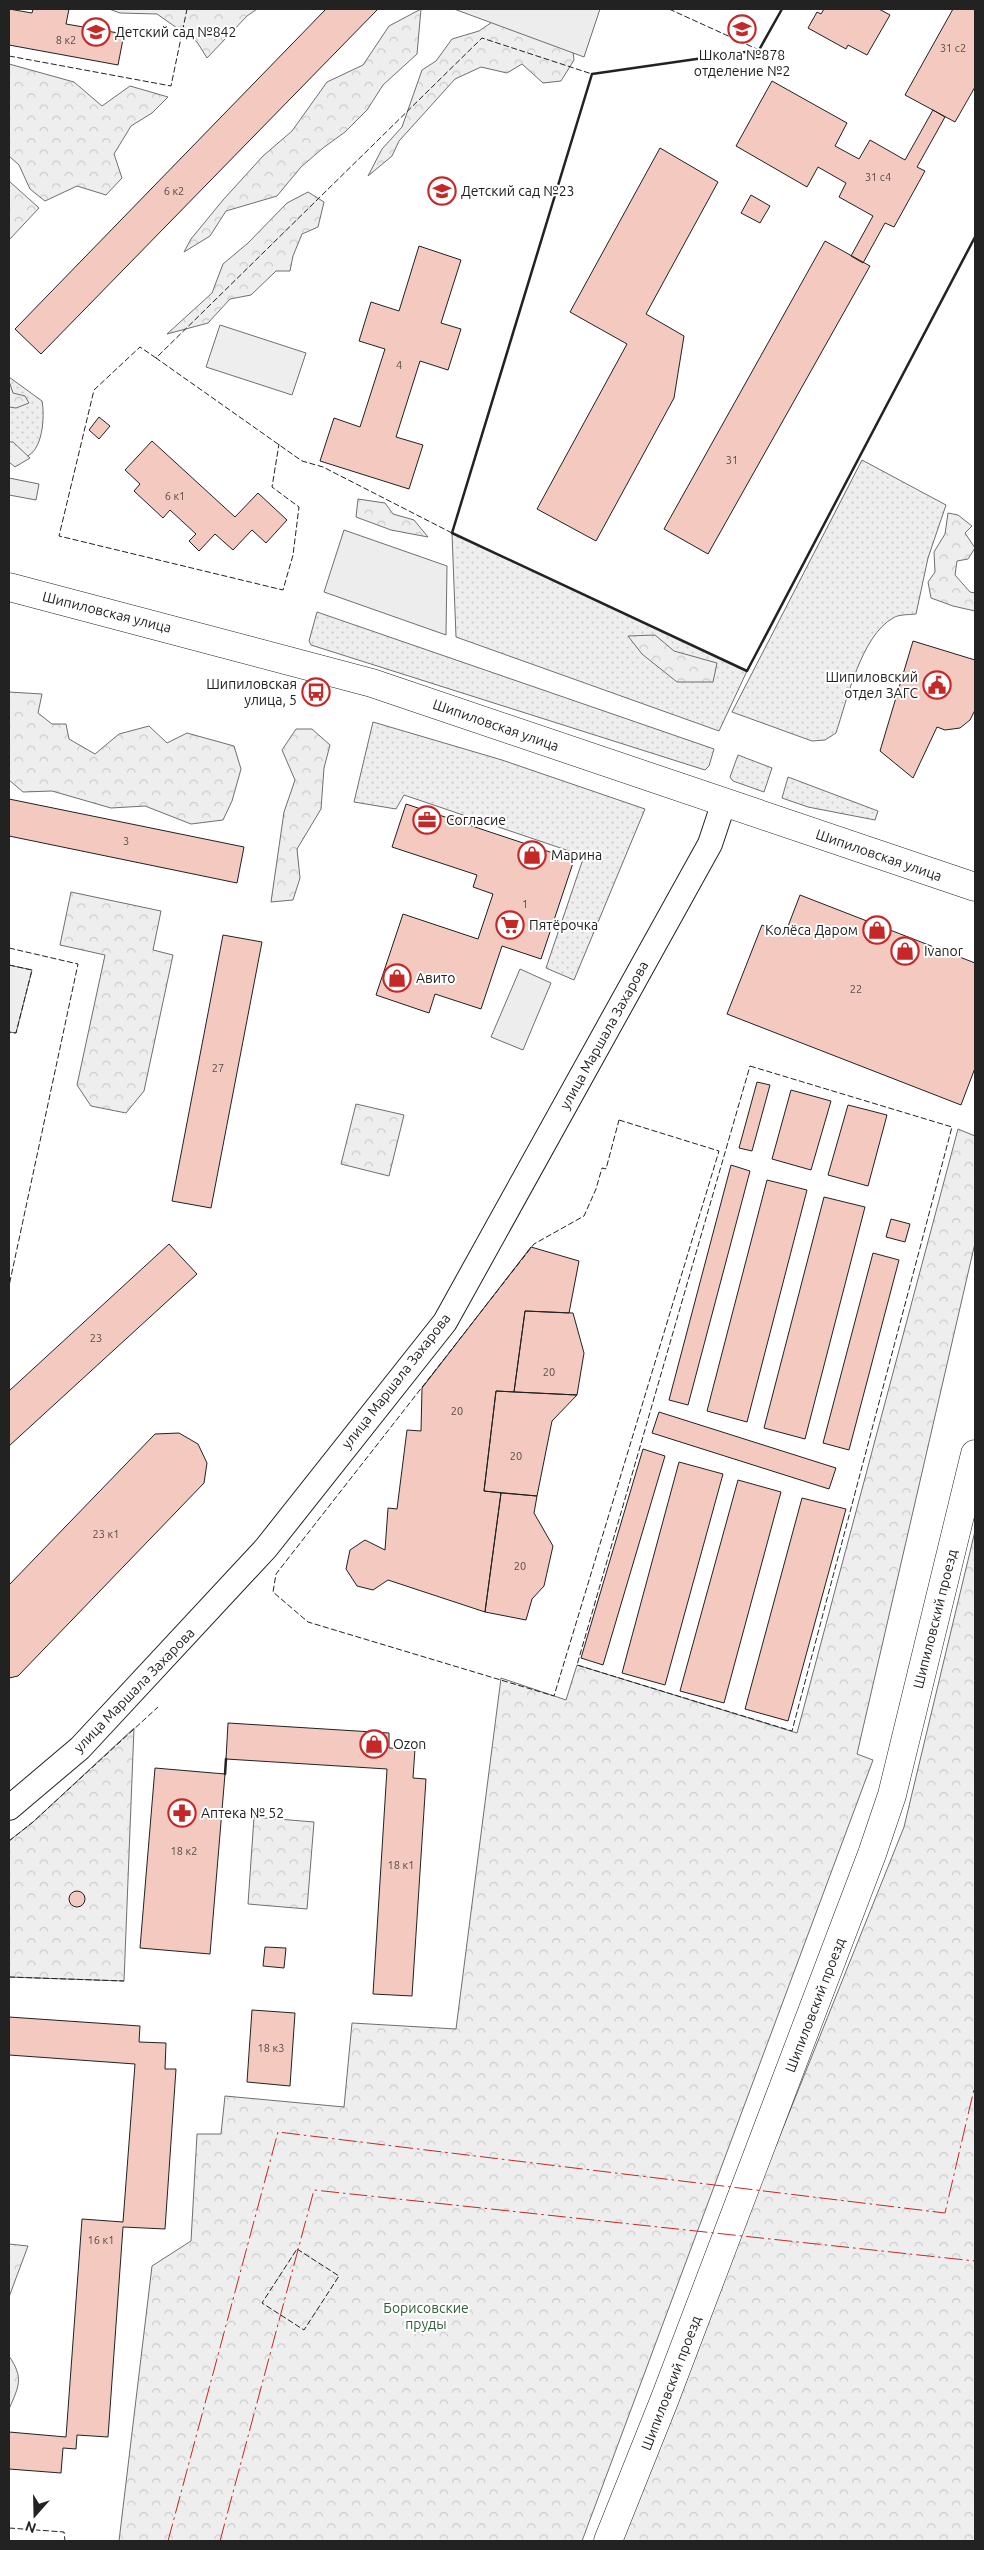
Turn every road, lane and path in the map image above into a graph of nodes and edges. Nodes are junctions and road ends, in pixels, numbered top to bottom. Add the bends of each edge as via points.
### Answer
1 (9, 588) edge
2 (724, 802) junction
3 (975, 887) edge
4 (975, 1454) edge
5 (9, 1808) edge
6 (608, 2541) edge

1 - 2 main road, Шипиловская улица via 372,683
2 - 3 main road, Шипиловская улица
2 - 5 street, улица Маршала Захарова via 710,844 445,1322 266,1548 80,1748
4 - 6 main road, Шипиловский проезд via 881,1829

